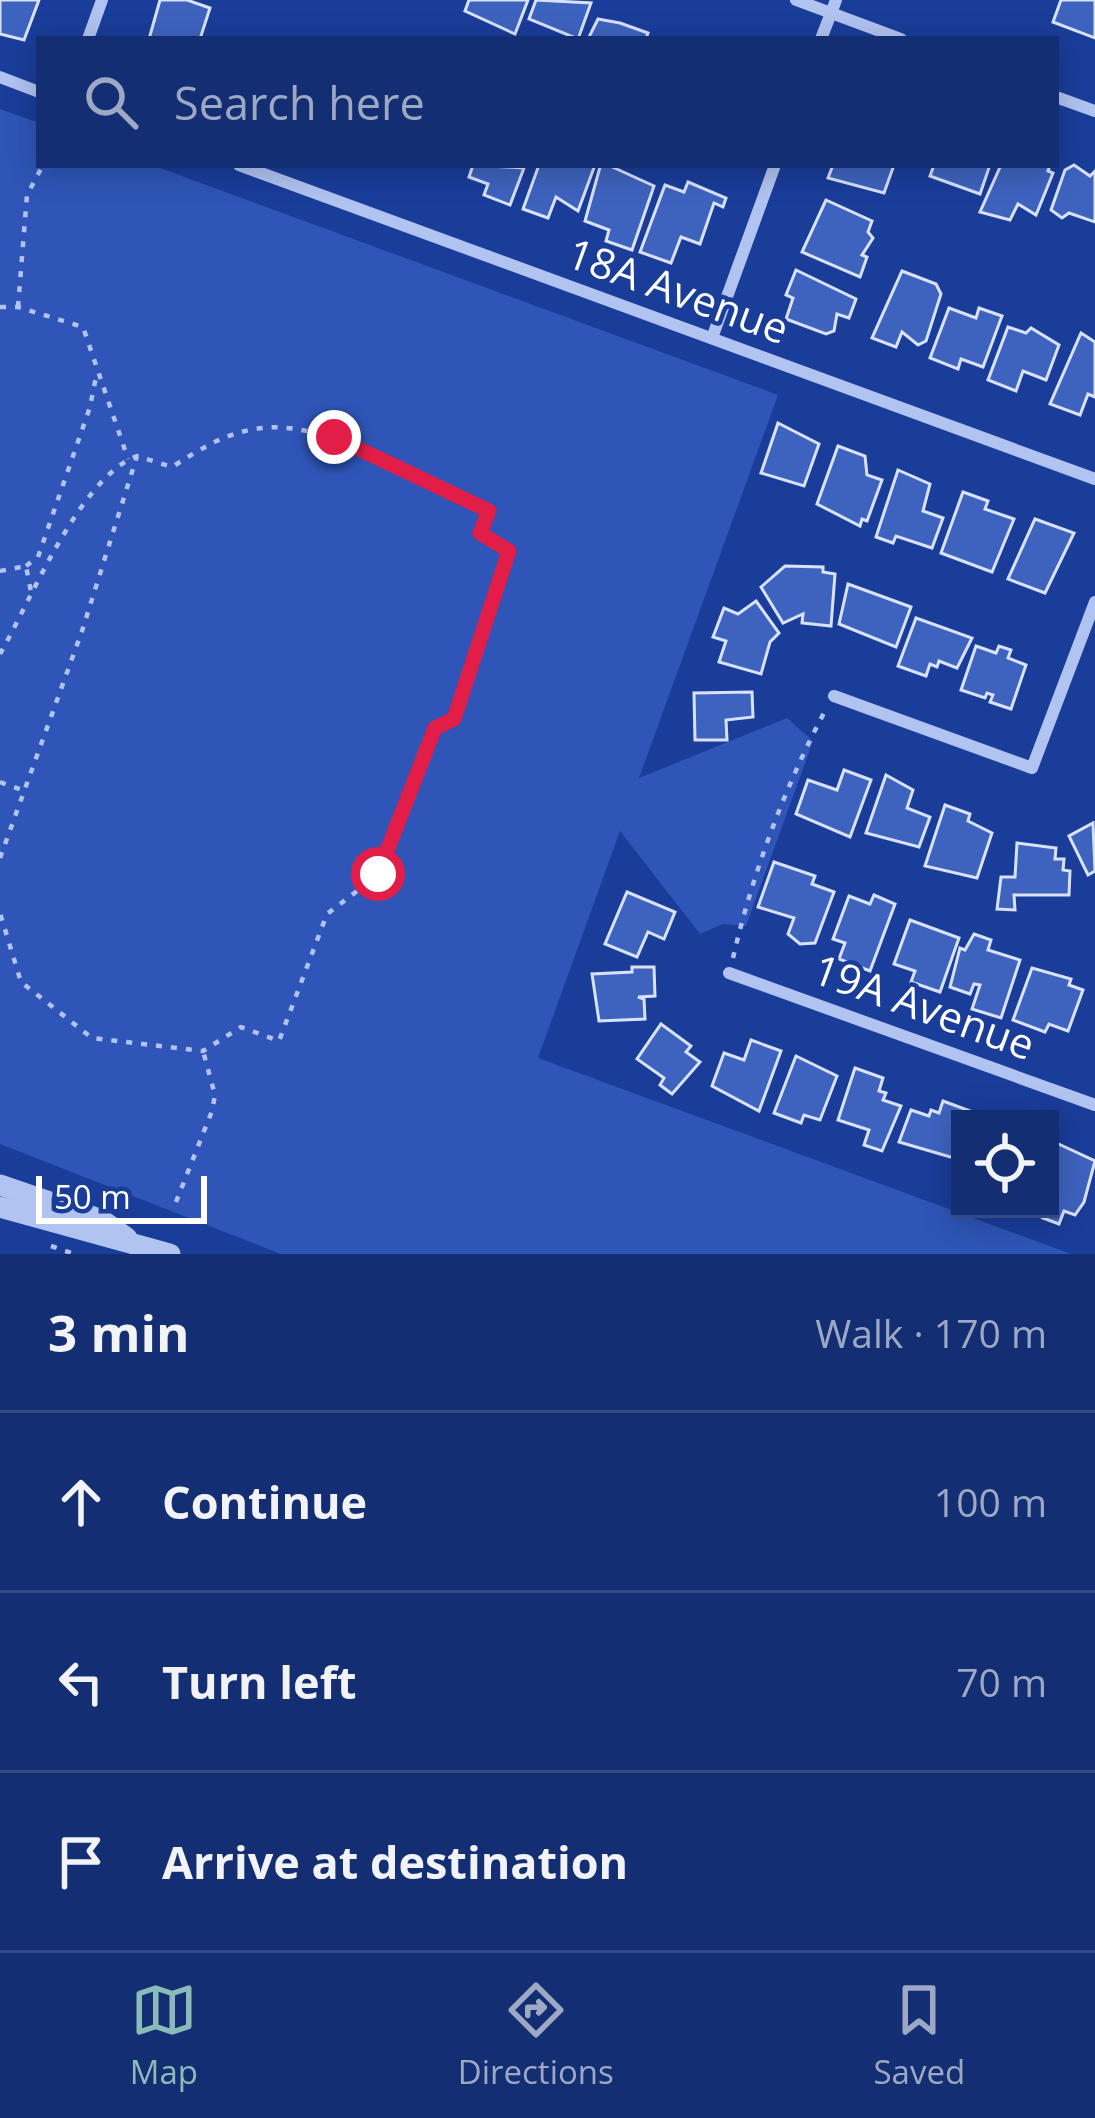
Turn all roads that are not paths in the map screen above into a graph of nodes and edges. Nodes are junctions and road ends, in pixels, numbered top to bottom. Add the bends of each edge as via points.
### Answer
1 (102, 0) edge
2 (796, 0) edge
3 (833, 7) edge
4 (89, 36) edge
5 (822, 36) edge
6 (895, 36) edge
7 (0, 77) edge
8 (36, 91) edge
9 (1059, 98) edge
10 (1095, 111) edge
11 (246, 168) edge
12 (775, 168) edge
13 (712, 338) junction
14 (1095, 479) edge
15 (1095, 602) edge
16 (834, 696) road end
17 (729, 973) road end
18 (1095, 1105) edge
19 (0, 1185) edge
20 (0, 1207) edge
21 (128, 1239) junction
22 (170, 1254) edge

1 - 4 street
2 - 3 street
3 - 5 street
3 - 6 street
7 - 8 street
9 - 10 street
11 - 13 street, 18A Avenue
12 - 13 street
13 - 14 street, 18A Avenue
15 - 16 street via 1033,768
17 - 18 street, 19A Avenue
19 - 21 street via 102,1220
20 - 21 street
21 - 22 street

